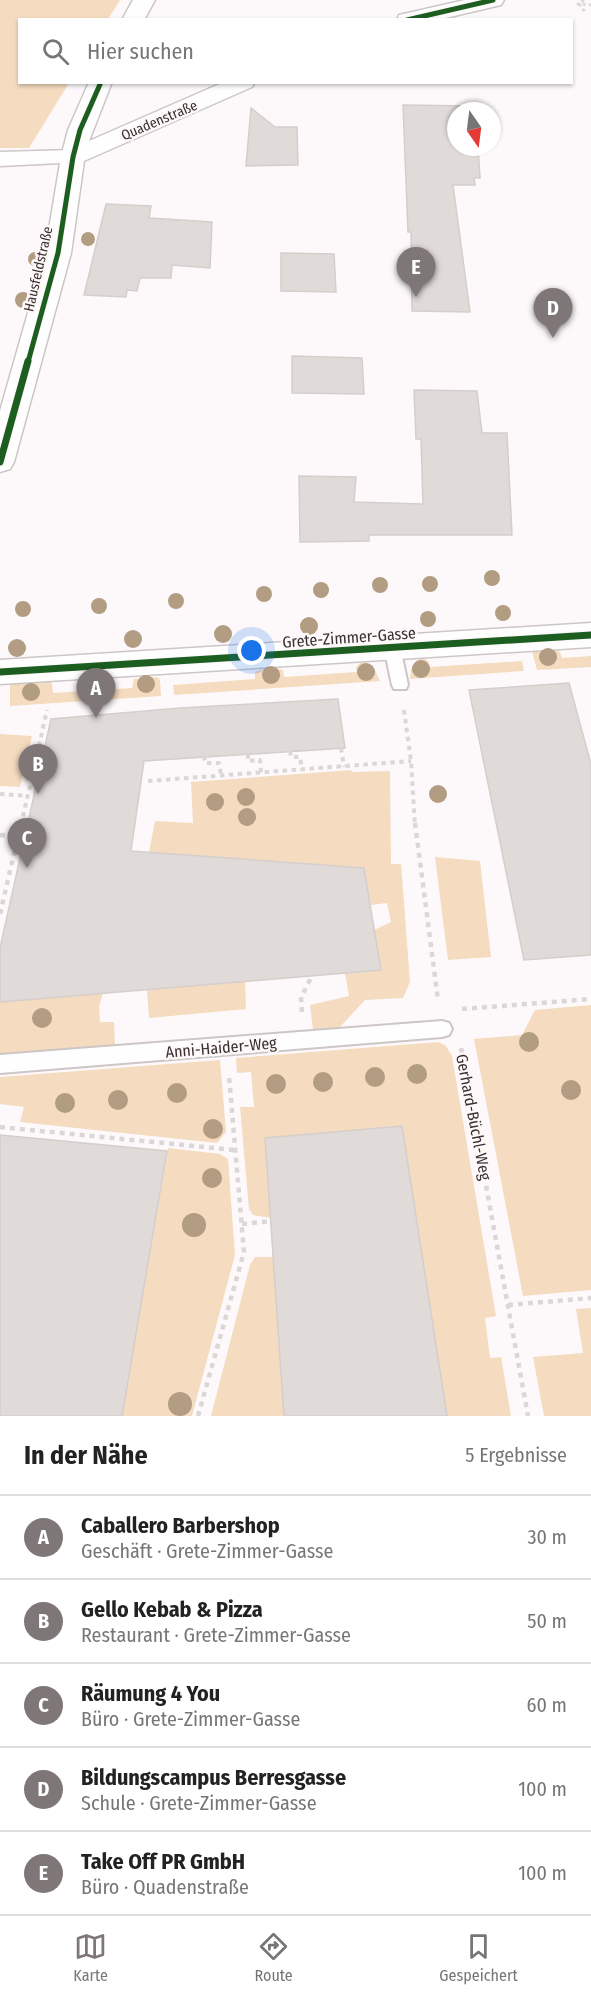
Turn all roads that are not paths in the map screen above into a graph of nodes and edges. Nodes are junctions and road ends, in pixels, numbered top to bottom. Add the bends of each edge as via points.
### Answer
1 (144, 0) edge
2 (493, 0) edge
3 (134, 18) edge
4 (416, 18) edge
5 (100, 84) edge
6 (239, 84) edge
7 (73, 157) junction
8 (0, 159) edge
9 (0, 462) edge
10 (591, 635) edge
11 (392, 647) junction
12 (0, 672) edge
13 (400, 685) road end
14 (441, 1020) road end
15 (0, 1064) edge

1 - 3 street
2 - 4 street
5 - 7 street, Hausfeldstraße
6 - 7 street, Quadenstraße
7 - 8 street
7 - 9 street, Hausfeldstraße via 58,253
10 - 11 street, Grete-Zimmer-Gasse
11 - 12 street, Grete-Zimmer-Gasse
11 - 13 lane
14 - 15 lane, Anni-Haider-Weg via 302,1040

